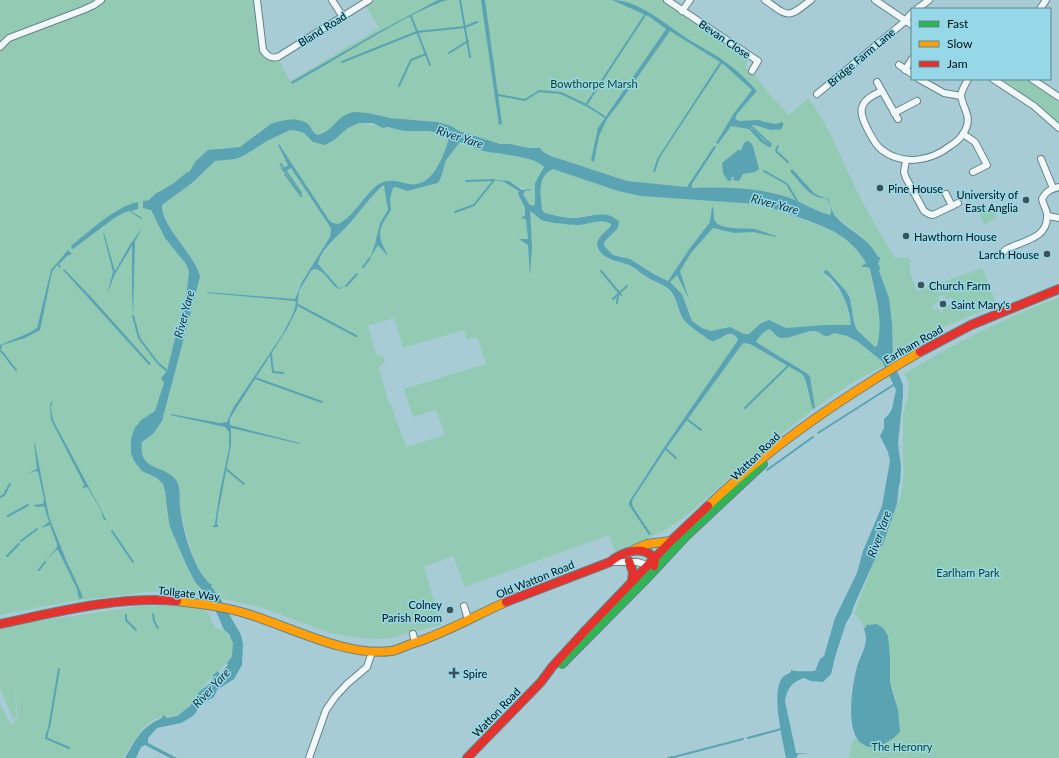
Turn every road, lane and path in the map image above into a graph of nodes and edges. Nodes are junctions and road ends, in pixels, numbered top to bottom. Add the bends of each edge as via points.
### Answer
1 (101, 0) edge
2 (257, 0) edge
3 (332, 0) edge
4 (369, 0) edge
5 (666, 0) edge
6 (690, 0) edge
7 (765, 0) edge
8 (811, 0) edge
9 (929, 0) edge
10 (878, 1) edge
11 (921, 8) edge
12 (682, 11) junction
13 (911, 14) edge
14 (343, 17) junction
15 (905, 20) junction
16 (911, 24) edge
17 (0, 46) edge
18 (911, 61) edge
19 (899, 65) dead end
20 (905, 70) junction
21 (752, 71) dead end
22 (911, 73) edge
23 (921, 80) edge
24 (968, 80) edge
25 (995, 80) edge
26 (1034, 80) edge
27 (877, 82) dead end
28 (882, 91) junction
29 (1058, 93) edge
30 (817, 94) dead end
31 (961, 96) junction
32 (917, 101) dead end
33 (894, 112) junction
34 (898, 119) dead end
35 (1059, 128) edge
36 (963, 134) junction
37 (1041, 159) dead end
38 (906, 160) junction
39 (973, 172) dead end
40 (1056, 187) edge
41 (946, 194) dead end
42 (1048, 216) junction
43 (1059, 218) edge
44 (1000, 255) dead end
45 (1059, 289) edge
46 (790, 438) junction
47 (671, 541) junction
48 (630, 551) junction
49 (666, 556) junction
50 (629, 561) junction
51 (610, 562) junction
52 (652, 563) junction
53 (647, 578) junction
54 (632, 581) junction
55 (464, 606) dead end
56 (468, 619) junction
57 (0, 624) edge
58 (413, 634) dead end
59 (415, 643) junction
60 (372, 652) junction
61 (541, 682) junction
62 (309, 758) edge
63 (467, 758) edge

1 - 17 street via 83,10 8,38
2 - 14 street, Bland Road via 263,50 275,58
3 - 14 street
4 - 14 street, Bland Road
5 - 12 street, Bevan Close
6 - 12 street
7 - 8 street via 784,13 790,14
9 - 11 street
10 - 15 street
12 - 21 street, Bevan Close via 758,61
13 - 15 street, Bridge Farm Lane
15 - 16 street
15 - 30 street, Bridge Farm Lane
18 - 20 street
19 - 20 street
20 - 22 street
23 - 31 street via 944,93
24 - 31 street
25 - 35 street via 1034,106
26 - 29 street
27 - 28 street
28 - 33 street
28 - 38 street via 862,105 862,115 875,142 882,150
31 - 36 street via 968,118
32 - 33 street
33 - 34 street
36 - 38 street via 944,151 924,158
36 - 39 street via 975,142 988,165
37 - 40 street
38 - 41 street via 906,178 924,211 933,215 955,204
40 - 42 street via 1044,194 1042,199
42 - 43 street
42 - 44 street via 1041,232 1034,238 1006,249
45 - 46 main road, Earlham Road via 947,336 875,378
46 - 47 main road, Watton Road via 761,458
46 - 49 main road, Watton Road
47 - 48 main road, Old Watton Road via 647,544
47 - 52 main road, Watton Road
48 - 51 main road, Old Watton Road
48 - 52 main road via 643,550
49 - 52 street
49 - 53 main road, Watton Road
50 - 51 street, Old Watton Road
50 - 52 street, Old Watton Road
50 - 54 main road via 633,572
51 - 56 main road, Old Watton Road
52 - 53 street
52 - 54 main road, Watton Road
53 - 61 main road, Watton Road
54 - 61 main road, Watton Road
55 - 56 street
56 - 59 main road, Old Watton Road
57 - 60 main road, Tollgate Way via 52,613 132,601 158,600 207,604 242,612 348,648
58 - 59 street
59 - 60 main road, Old Watton Road via 392,651
60 - 62 street via 367,667 347,684 326,710
61 - 63 main road, Watton Road

